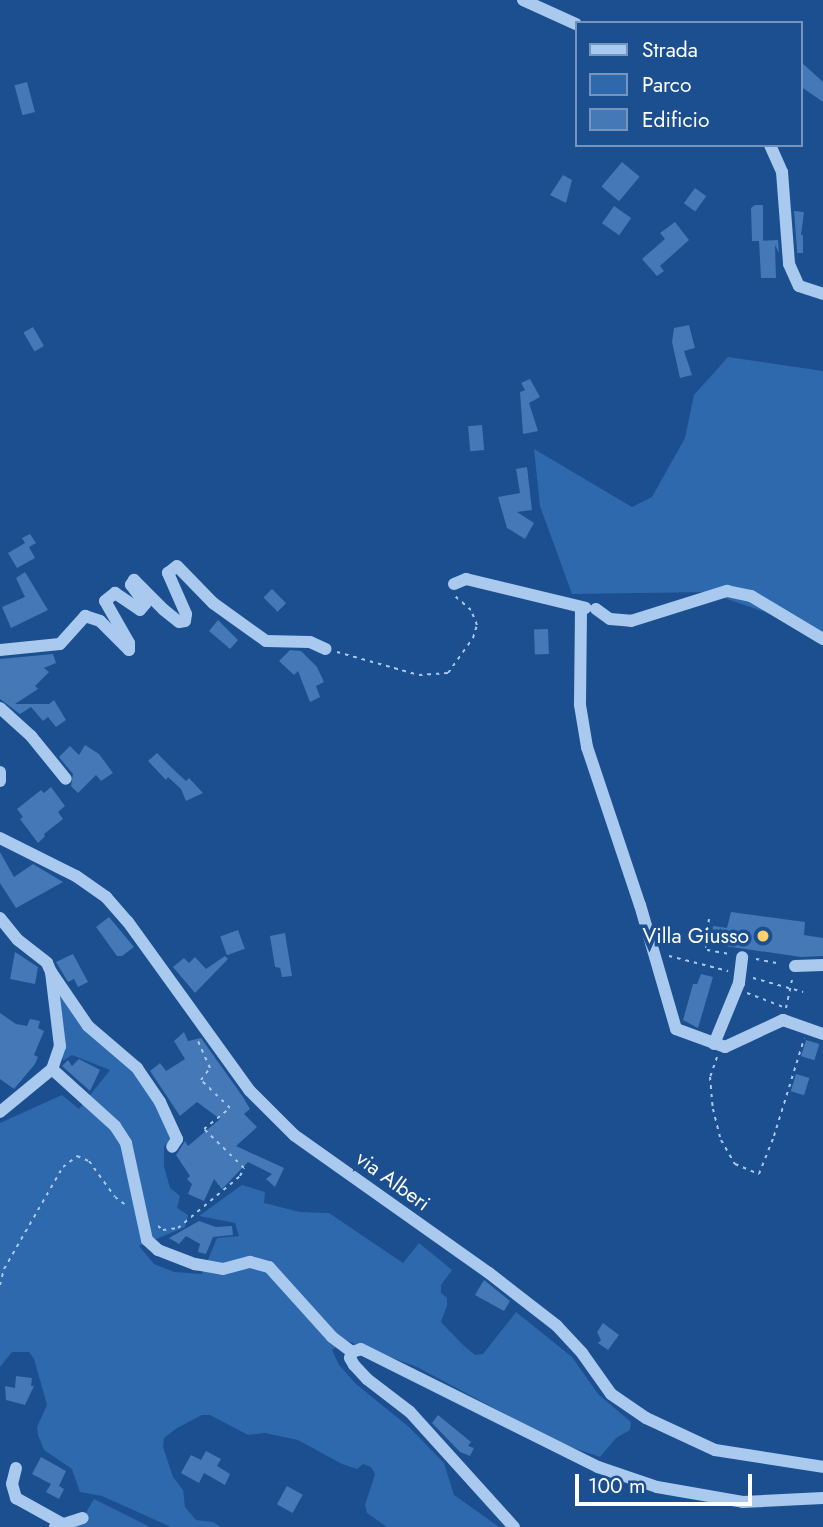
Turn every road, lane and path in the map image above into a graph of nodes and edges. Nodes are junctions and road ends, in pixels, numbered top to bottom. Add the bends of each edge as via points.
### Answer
1 (523, 0) edge
2 (574, 23) edge
3 (771, 147) edge
4 (823, 294) edge
5 (454, 584) joint
6 (589, 608) junction
7 (823, 639) edge
8 (326, 649) joint
9 (0, 650) edge
10 (0, 708) edge
11 (0, 772) edge
12 (66, 779) dead end
13 (0, 781) edge
14 (0, 838) edge
15 (0, 918) edge
16 (742, 957) dead end
17 (823, 965) edge
18 (795, 966) dead end
19 (51, 972) junction
20 (736, 989) junction
21 (791, 989) dead end
22 (193, 1013) junction
23 (807, 1028) junction
24 (823, 1034) edge
25 (717, 1045) junction
26 (52, 1069) junction
27 (0, 1112) edge
28 (172, 1147) dead end
29 (139, 1195) junction
30 (142, 1214) junction
31 (0, 1285) edge
32 (352, 1352) junction
33 (823, 1467) edge
34 (16, 1468) dead end
35 (0, 1489) edge
36 (16, 1498) junction
37 (823, 1498) edge
38 (83, 1518) dead end
39 (58, 1526) edge
40 (514, 1527) edge

1 - 2 street
3 - 4 street via 782,172 789,264 799,286
5 - 6 street via 466,579
5 - 8 path via 454,595 471,610 477,625 448,673 419,675
6 - 7 street via 610,619 631,621 727,591 751,596
6 - 25 street via 580,705 587,747 676,1030
8 - 9 street via 310,642 267,641 213,603 177,566 168,573 186,614 181,623 134,579 131,585 145,604 140,610 115,593 105,601 130,643 129,650 100,621 85,616 60,644
10 - 12 street via 32,736
11 - 13 street
14 - 22 street, via Alberi via 76,876 106,897
15 - 19 street
16 - 20 street
17 - 18 street
19 - 26 street via 60,1046
19 - 28 street via 88,1026 137,1068 160,1101 177,1139
20 - 21 path via 786,1008
20 - 25 street
22 - 30 path via 193,1030 211,1068 201,1080 230,1108 204,1129 244,1168 178,1228 163,1230
22 - 33 street, via Alberi via 250,1091 294,1135 557,1326 611,1394 646,1418 715,1450
23 - 24 street
23 - 25 street via 783,1020 725,1047
23 - 25 path via 759,1174 735,1164 721,1140 710,1077
26 - 27 street
26 - 29 street via 115,1126 126,1143
29 - 30 street
29 - 31 path via 130,1206 124,1206 89,1161 78,1156 63,1167
30 - 32 street via 147,1240 175,1258 223,1269 250,1262 269,1267 332,1337
32 - 37 street via 361,1349 598,1468 657,1488 743,1502
32 - 40 street via 354,1365 410,1412
34 - 36 street via 12,1484
35 - 36 street
36 - 39 street
38 - 39 street

